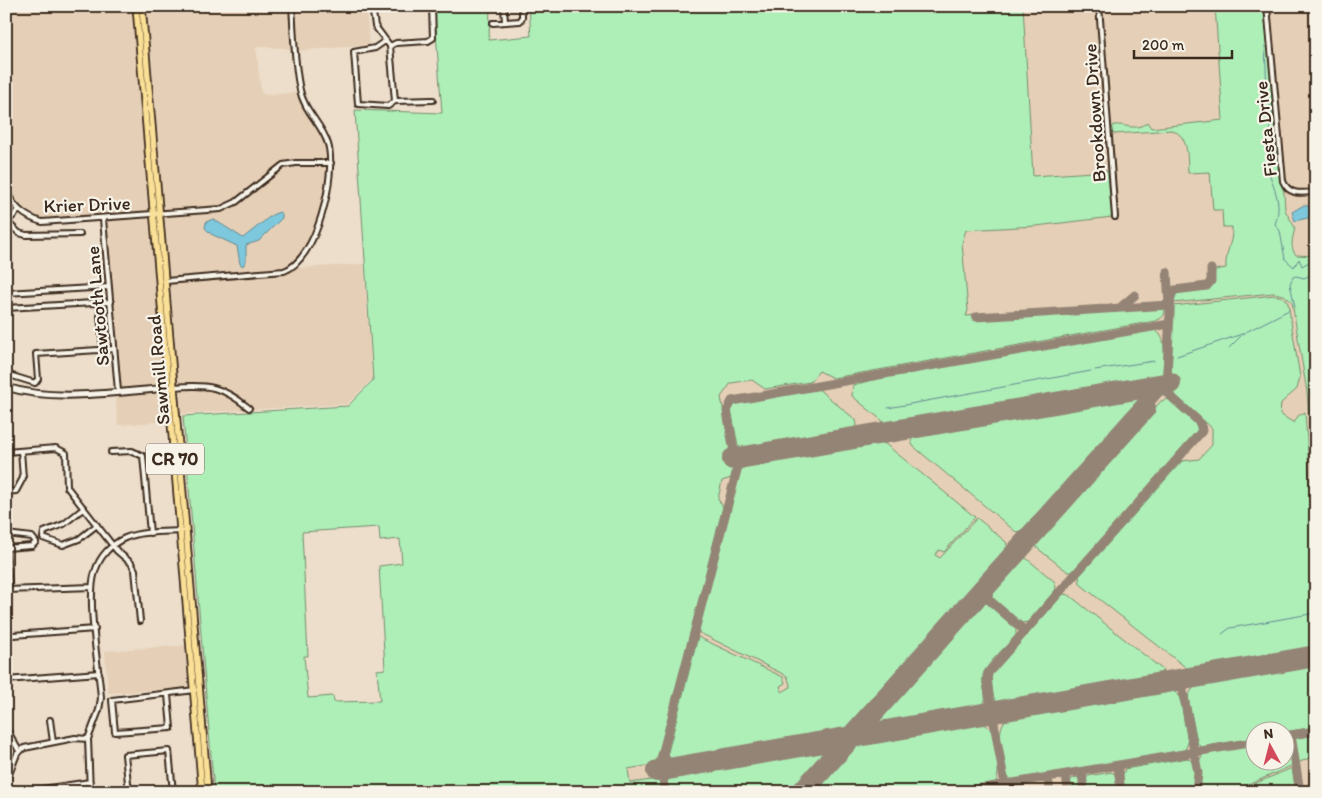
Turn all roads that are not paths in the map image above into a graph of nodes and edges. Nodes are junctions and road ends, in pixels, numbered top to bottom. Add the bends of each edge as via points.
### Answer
1 (136, 6) edge
2 (142, 6) edge
3 (292, 6) edge
4 (372, 6) edge
5 (432, 6) edge
6 (504, 6) edge
7 (522, 6) edge
8 (1100, 6) edge
9 (1267, 6) edge
10 (505, 22) junction
11 (493, 23) dead end
12 (385, 40) junction
13 (390, 46) junction
14 (433, 100) dead end
15 (395, 101) junction
16 (331, 163) junction
17 (6, 189) edge
18 (1316, 192) edge
19 (19, 210) junction
20 (157, 215) junction
21 (1115, 217) dead end
22 (103, 219) junction
23 (6, 222) edge
24 (80, 234) dead end
25 (166, 281) junction
26 (109, 288) junction
27 (6, 293) edge
28 (111, 300) junction
29 (99, 302) junction
30 (6, 308) edge
31 (114, 349) junction
32 (103, 350) junction
33 (8, 375) edge
34 (6, 383) edge
35 (6, 387) edge
36 (171, 388) junction
37 (118, 391) junction
38 (249, 408) dead end
39 (21, 451) junction
40 (6, 452) edge
41 (111, 452) dead end
42 (6, 492) edge
43 (84, 508) junction
44 (97, 525) junction
45 (184, 531) junction
46 (150, 533) junction
47 (6, 534) edge
48 (113, 546) junction
49 (6, 548) edge
50 (92, 588) junction
51 (8, 590) edge
52 (140, 620) dead end
53 (95, 629) junction
54 (13, 635) dead end
55 (99, 673) junction
56 (6, 680) edge
57 (197, 690) junction
58 (168, 695) junction
59 (50, 720) dead end
60 (6, 728) edge
61 (88, 739) junction
62 (53, 742) junction
63 (20, 751) junction
64 (6, 782) edge
65 (90, 782) junction
66 (6, 787) edge
67 (90, 792) edge
68 (129, 792) edge
69 (172, 792) edge
70 (202, 792) edge
71 (208, 792) edge

1 - 20 main road, Sawmill Road / CR 70
2 - 20 main road, Sawmill Road / CR 70
3 - 16 street via 300,92 305,107 326,138
4 - 12 street via 375,26
5 - 13 street via 434,35 431,40
6 - 10 street
7 - 10 street via 521,20
8 - 21 street, Brookdown Drive
9 - 18 street, Fiesta Drive via 1283,181 1293,192
10 - 11 street
12 - 13 street
12 - 15 street via 375,48 356,50 353,54 357,102 363,106 390,106
13 - 15 street
14 - 15 street
16 - 20 street, Krier Drive via 283,165 223,209
16 - 25 street via 316,234 291,268
17 - 19 street, Krier Drive
19 - 22 street, Krier Drive via 32,219 45,222
19 - 23 street
20 - 22 street, Krier Drive
20 - 25 main road, Sawmill Road / CR 70
20 - 36 main road, Sawmill Road / CR 70
22 - 26 street, Sawtooth Lane
23 - 24 street via 26,235
25 - 36 main road, Sawmill Road / CR 70
26 - 27 street
26 - 28 street, Sawtooth Lane
28 - 29 street
28 - 31 street, Sawtooth Lane
29 - 30 street
29 - 32 street
31 - 32 street
31 - 37 street, Sawtooth Lane
32 - 33 street via 36,354 36,383
33 - 34 street
35 - 37 street via 42,395
36 - 37 street
36 - 38 street via 216,388 230,393
36 - 45 main road, Sawmill Road / CR 70
39 - 40 street
39 - 42 street via 22,480 16,490
39 - 43 street via 63,450 67,456 67,486
41 - 46 street via 132,451 142,456
43 - 44 street
43 - 44 street via 64,524 44,532 43,536 63,545 79,539
44 - 48 street
45 - 46 street
45 - 57 main road, Sawmill Road / CR 70
46 - 48 street via 132,535
47 - 49 street via 36,540 32,546
48 - 50 street via 98,564
48 - 52 street via 135,570
49 - 51 street
50 - 51 street
50 - 53 street
53 - 54 street
53 - 55 street
55 - 56 street
55 - 61 street via 100,710
57 - 58 street
57 - 70 main road, Sawmill Road / CR 70
57 - 71 main road, Sawmill Road / CR 70
58 - 58 street via 112,700 115,732 171,728
59 - 62 street
60 - 63 street
61 - 62 street
61 - 65 street
62 - 63 street
63 - 64 street
65 - 66 street via 22,792
65 - 67 street
68 - 69 street via 125,755 169,751

